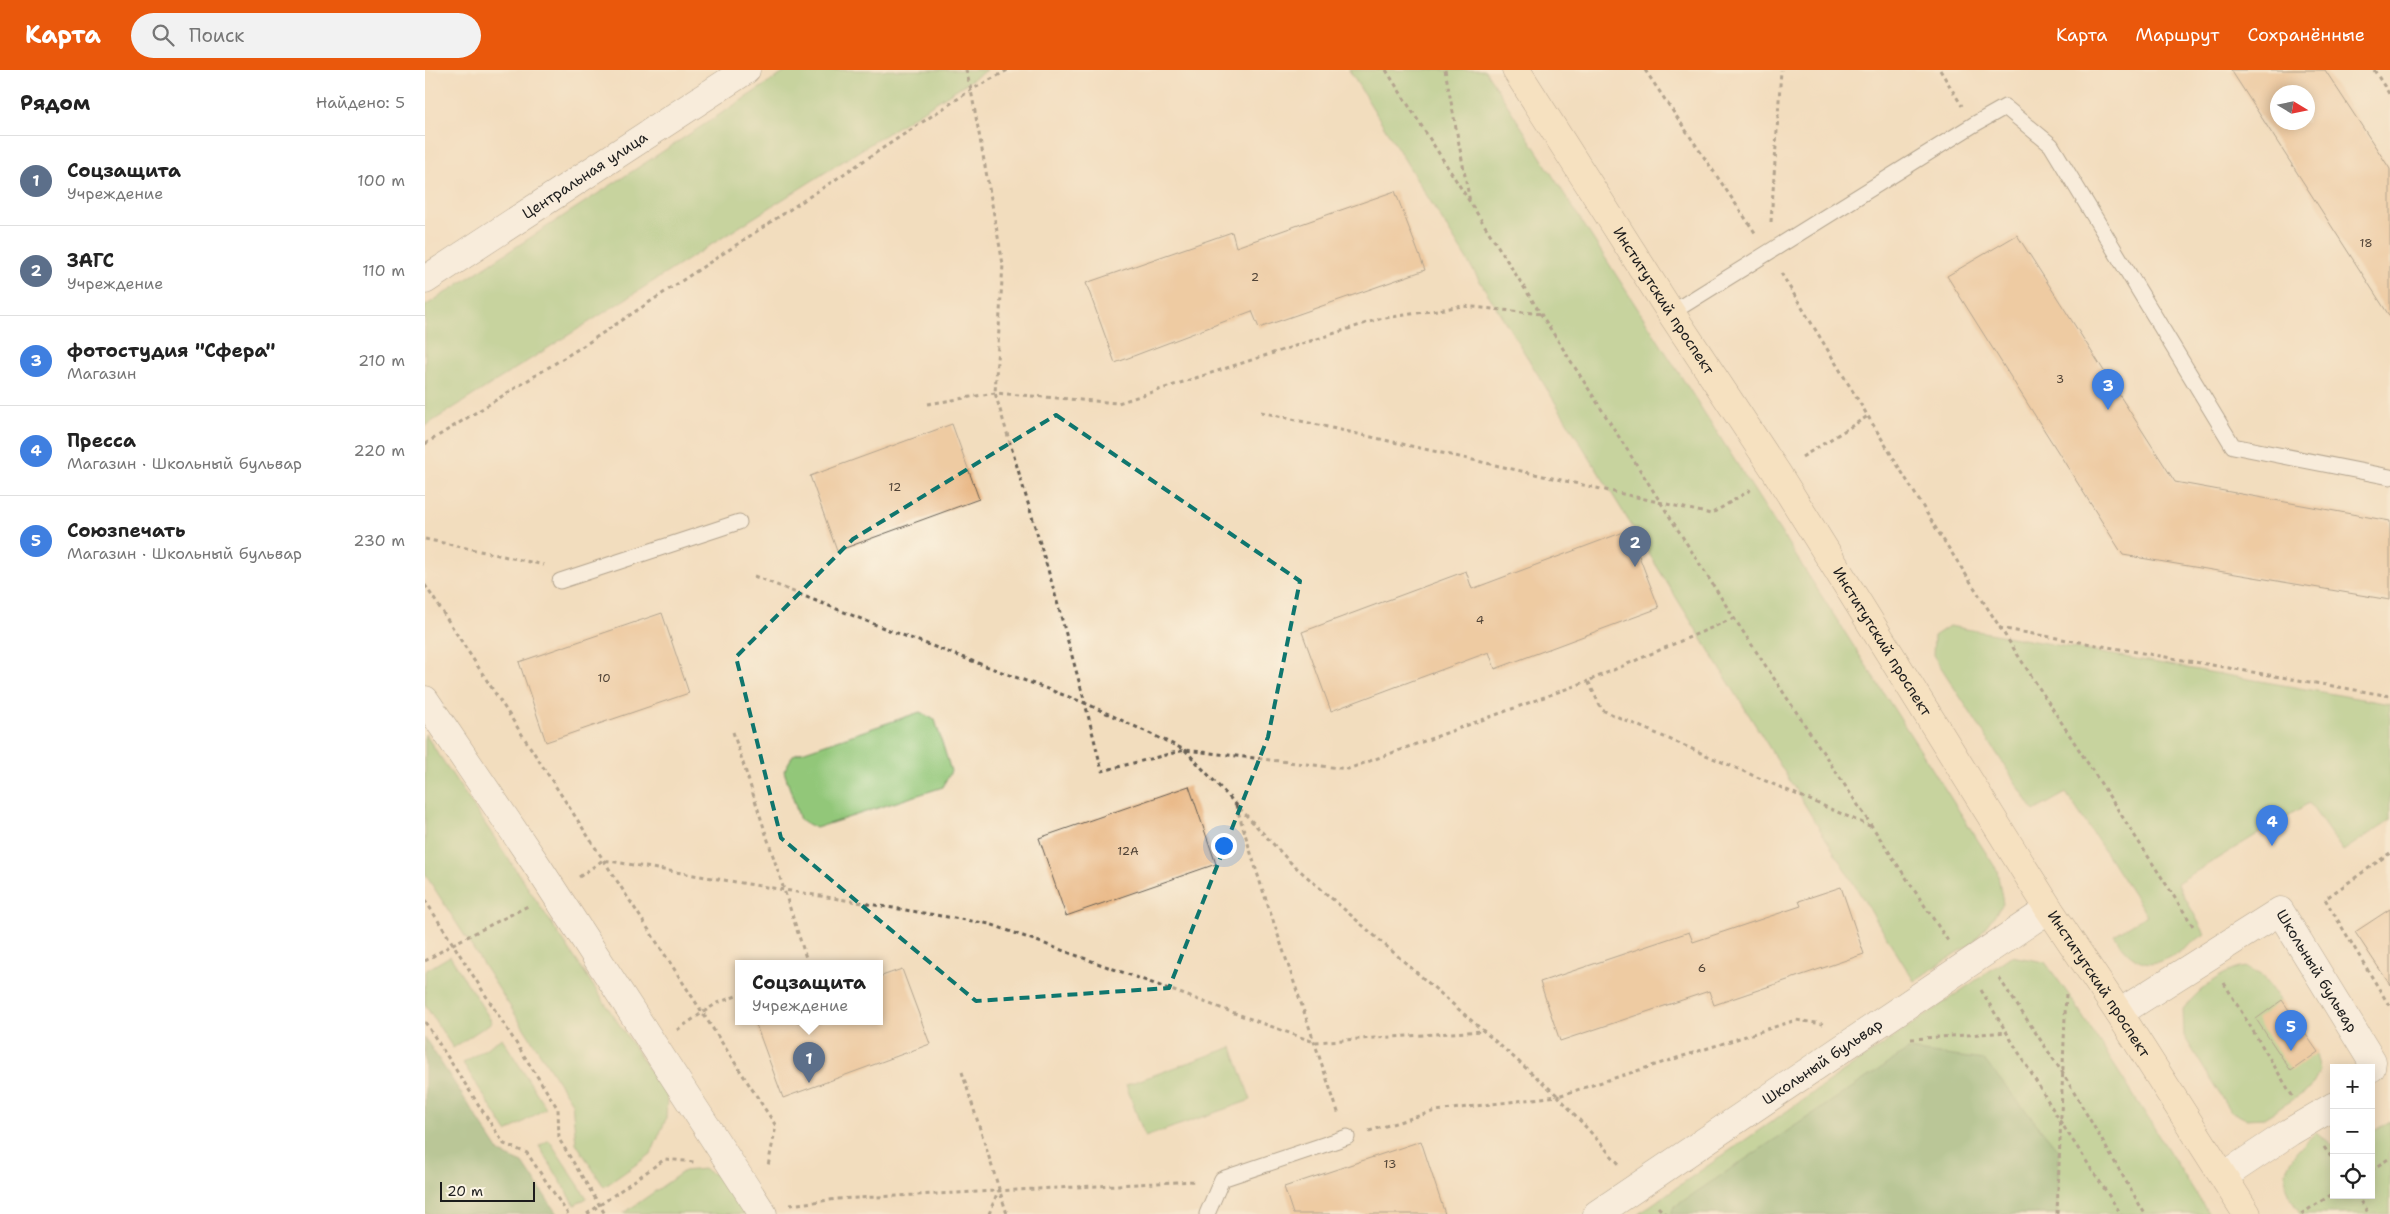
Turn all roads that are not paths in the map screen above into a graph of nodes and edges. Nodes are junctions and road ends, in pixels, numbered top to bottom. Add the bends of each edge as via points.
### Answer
1 (746, 70) edge
2 (1516, 70) edge
3 (425, 280) edge
4 (1671, 313) junction
5 (2390, 477) edge
6 (739, 522) dead end
7 (560, 581) dead end
8 (425, 700) edge
9 (2049, 909) junction
10 (2119, 1013) junction
11 (2372, 1064) edge
12 (2330, 1108) edge
13 (1347, 1137) road end
14 (2224, 1176) junction
15 (762, 1211) edge
16 (1207, 1214) edge
17 (1597, 1214) edge
18 (2247, 1214) edge

1 - 3 street, Центральная улица
2 - 4 main road, Институтский проспект
4 - 5 lane via 2005,108 2051,145 2233,446
4 - 9 main road, Институтский проспект via 1777,473
6 - 7 lane
8 - 15 street
9 - 10 main road, Институтский проспект
9 - 17 street, Школьный бульвар
10 - 11 street, Школьный бульвар via 2280,911
10 - 14 main road, Институтский проспект
12 - 14 street
13 - 16 lane via 1222,1179
14 - 18 main road, Институтский проспект

